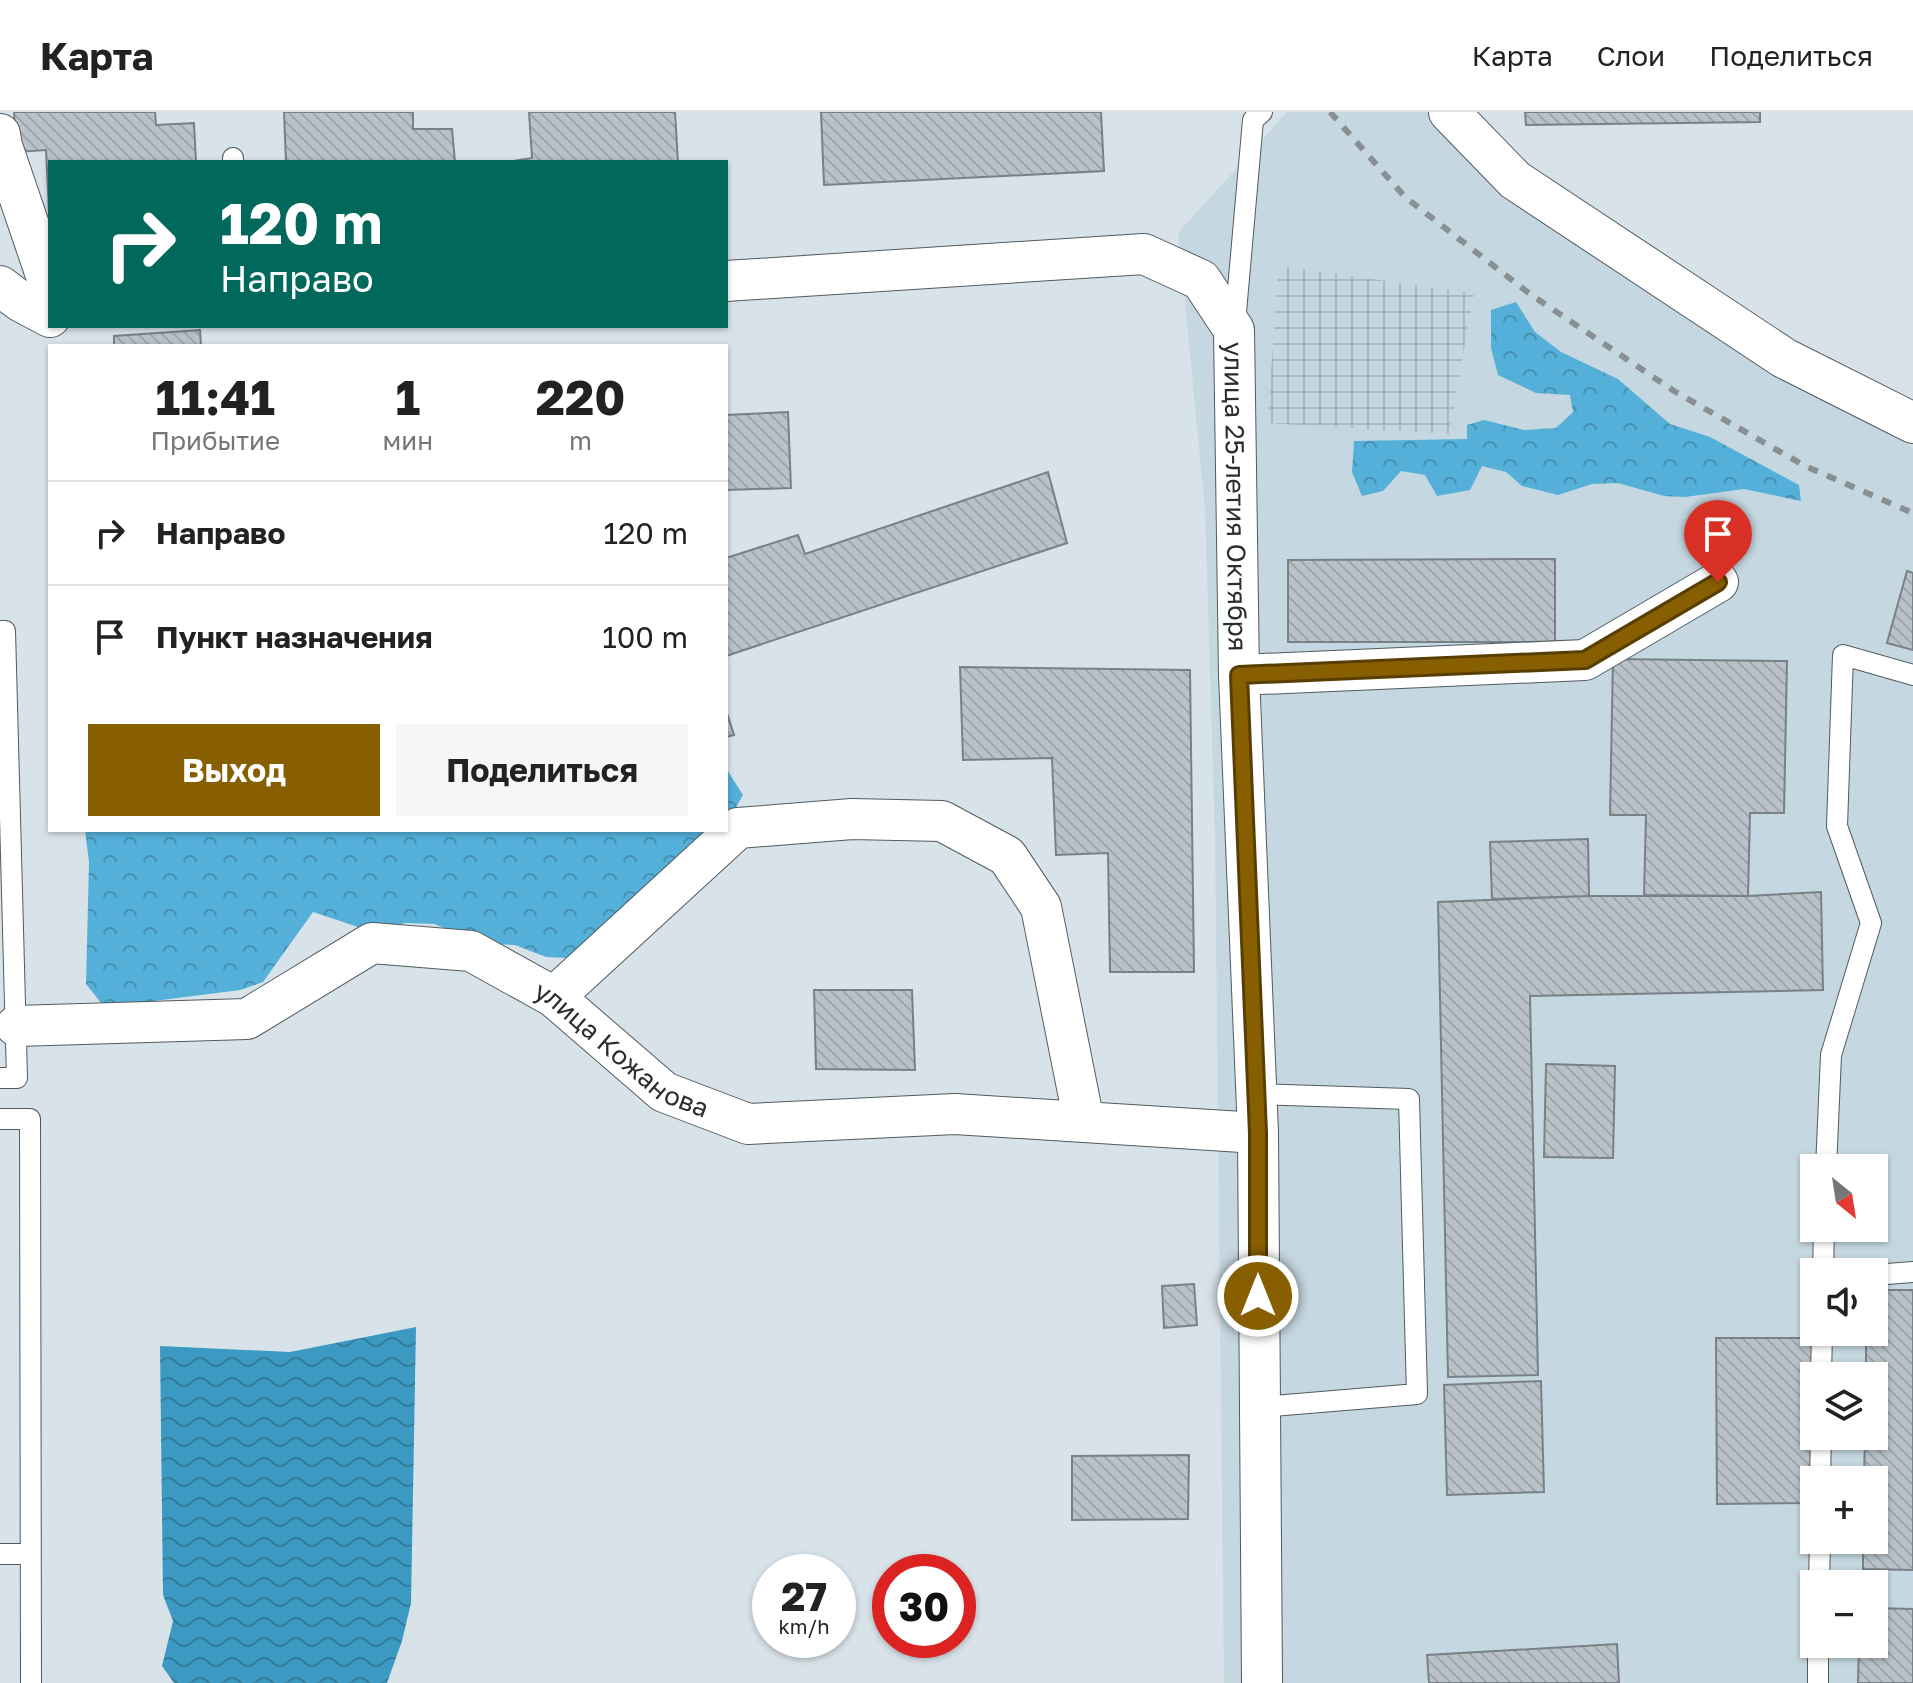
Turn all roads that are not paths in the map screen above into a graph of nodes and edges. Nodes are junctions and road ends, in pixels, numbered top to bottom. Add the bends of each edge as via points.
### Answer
1 (1262, 112) edge
2 (1449, 112) edge
3 (0, 134) edge
4 (48, 281) edge
5 (728, 281) edge
6 (0, 286) edge
7 (48, 316) edge
8 (1234, 330) junction
9 (1913, 423) edge
10 (1718, 582) dead end
11 (2, 631) edge
12 (1239, 675) junction
13 (1913, 675) edge
14 (554, 997) junction
15 (16, 1026) junction
16 (0, 1078) edge
17 (1257, 1114) junction
18 (0, 1119) edge
19 (1084, 1122) junction
20 (1827, 1154) edge
21 (1913, 1272) edge
22 (1888, 1274) edge
23 (1260, 1407) junction
24 (0, 1554) edge
25 (30, 1554) junction
26 (1818, 1658) edge
27 (31, 1683) edge
28 (1262, 1683) edge
29 (1818, 1683) edge

1 - 8 lane via 1253,120
2 - 9 street via 1515,180 1784,358
3 - 4 street
5 - 8 street, улица 25-летия Октября via 1144,254 1201,280
6 - 7 street
8 - 12 street, улица 25-летия Октября
10 - 12 street via 1585,660
11 - 15 lane
12 - 17 street, улица 25-летия Октября
13 - 20 lane via 1843,655 1837,826 1871,923 1831,1055
14 - 15 street, улица Кожанова via 471,951 372,943 247,1019
14 - 19 street, улица Кожанова via 664,1092 748,1124 955,1114
14 - 19 street via 738,828 852,819 942,821 1007,856 1041,907
15 - 16 lane via 17,1078
17 - 19 street, улица Кожанова
17 - 23 street, улица 25-летия Октября
17 - 23 lane via 1409,1099 1417,1394
18 - 25 lane via 30,1119
21 - 22 lane
23 - 28 street, улица 25-летия Октября
24 - 25 lane
25 - 27 lane
26 - 29 lane

